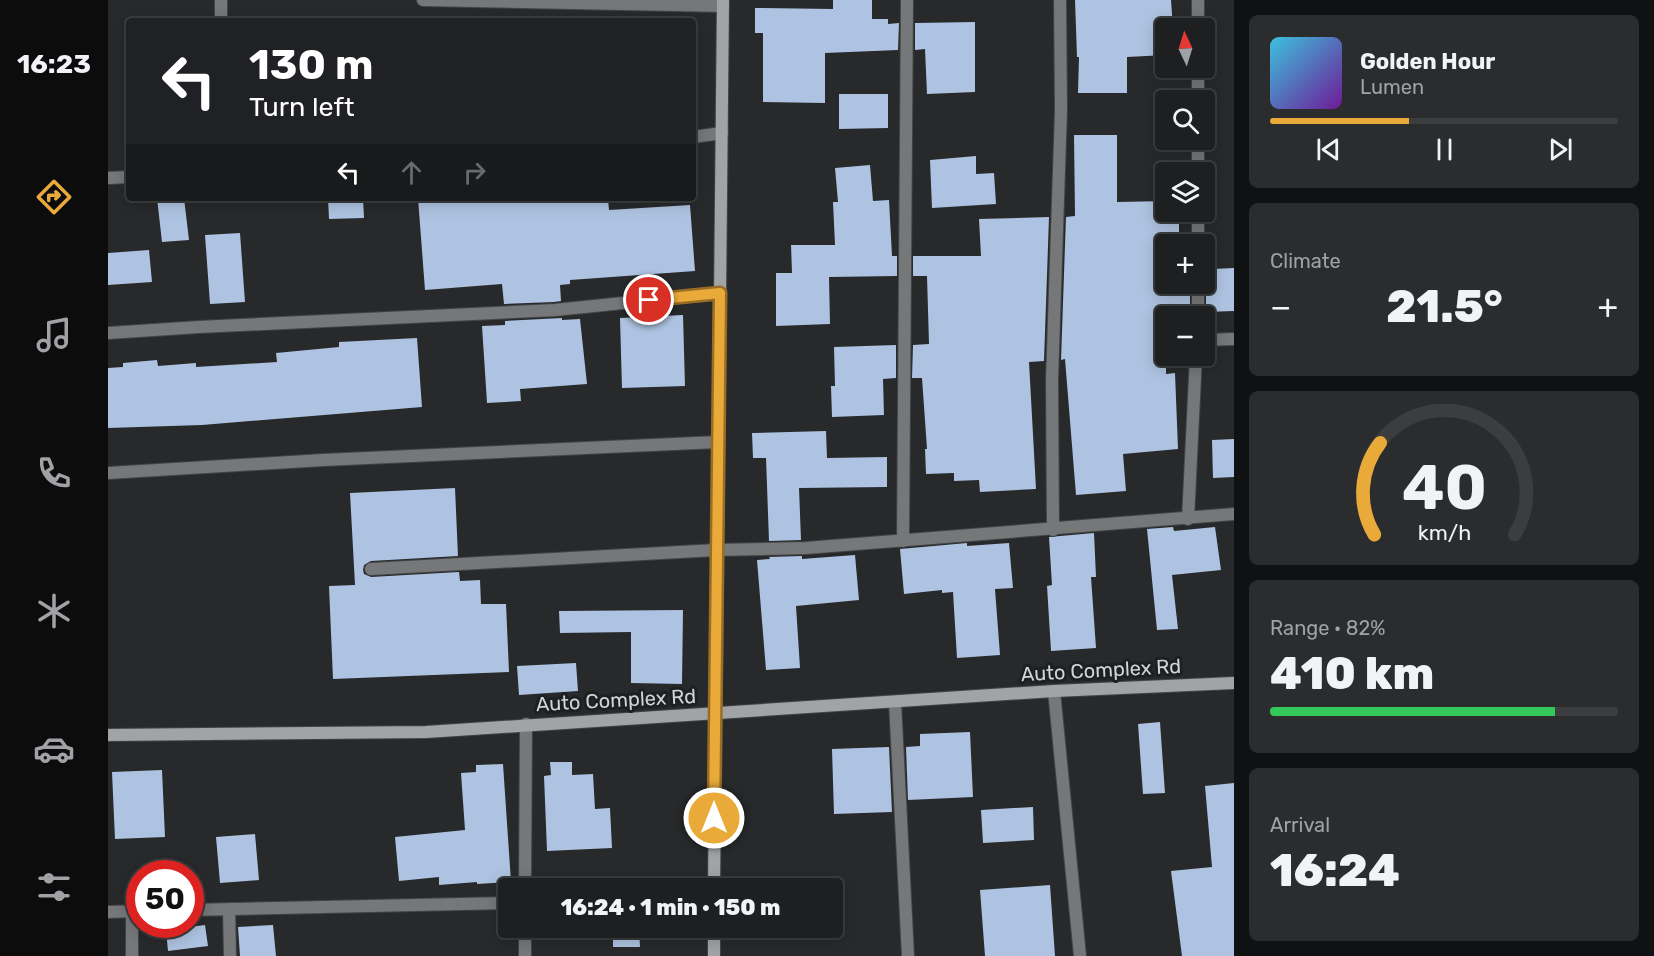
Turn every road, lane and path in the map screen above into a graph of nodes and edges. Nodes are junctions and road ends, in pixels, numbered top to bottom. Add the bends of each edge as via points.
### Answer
1 (221, 0) edge
2 (423, 0) edge
3 (907, 0) edge
4 (1060, 0) edge
5 (1198, 0) edge
6 (516, 1) edge
7 (723, 3) edge
8 (221, 18) edge
9 (1198, 18) edge
10 (722, 133) junction
11 (696, 137) edge
12 (126, 177) edge
13 (108, 178) edge
14 (720, 293) junction
15 (108, 333) edge
16 (1234, 339) edge
17 (1215, 340) edge
18 (1196, 366) edge
19 (718, 442) junction
20 (108, 473) edge
21 (1234, 514) edge
22 (1188, 519) junction
23 (1053, 530) junction
24 (903, 541) junction
25 (717, 550) junction
26 (371, 569) dead end
27 (1234, 683) edge
28 (1054, 691) junction
29 (895, 702) junction
30 (715, 714) junction
31 (526, 724) junction
32 (108, 735) edge
33 (525, 878) edge
34 (714, 878) edge
35 (498, 903) edge
36 (229, 909) junction
37 (204, 910) edge
38 (126, 911) edge
39 (108, 912) edge
40 (134, 938) edge
41 (525, 938) edge
42 (714, 938) edge
43 (132, 956) edge
44 (230, 956) edge
45 (525, 956) edge
46 (714, 956) edge
47 (908, 956) edge
48 (1080, 956) edge

1 - 8 street
2 - 6 street
3 - 24 street
4 - 23 street
5 - 9 street
6 - 7 street
7 - 10 street
10 - 11 street
10 - 14 street
12 - 13 street
14 - 15 street via 555,310
14 - 19 street
16 - 17 street
18 - 22 street
19 - 20 street
19 - 25 street
21 - 22 street
22 - 23 street
23 - 24 street
24 - 25 street
25 - 26 street
25 - 30 street
27 - 28 street, Auto Complex Rd
28 - 29 street, Auto Complex Rd
28 - 48 street
29 - 30 street, Auto Complex Rd
29 - 47 street
30 - 31 street, Auto Complex Rd
30 - 34 street
31 - 32 street, Auto Complex Rd via 426,732
31 - 33 street
35 - 36 street
36 - 37 street
36 - 44 street
38 - 39 street
40 - 43 street
41 - 45 street
42 - 46 street

